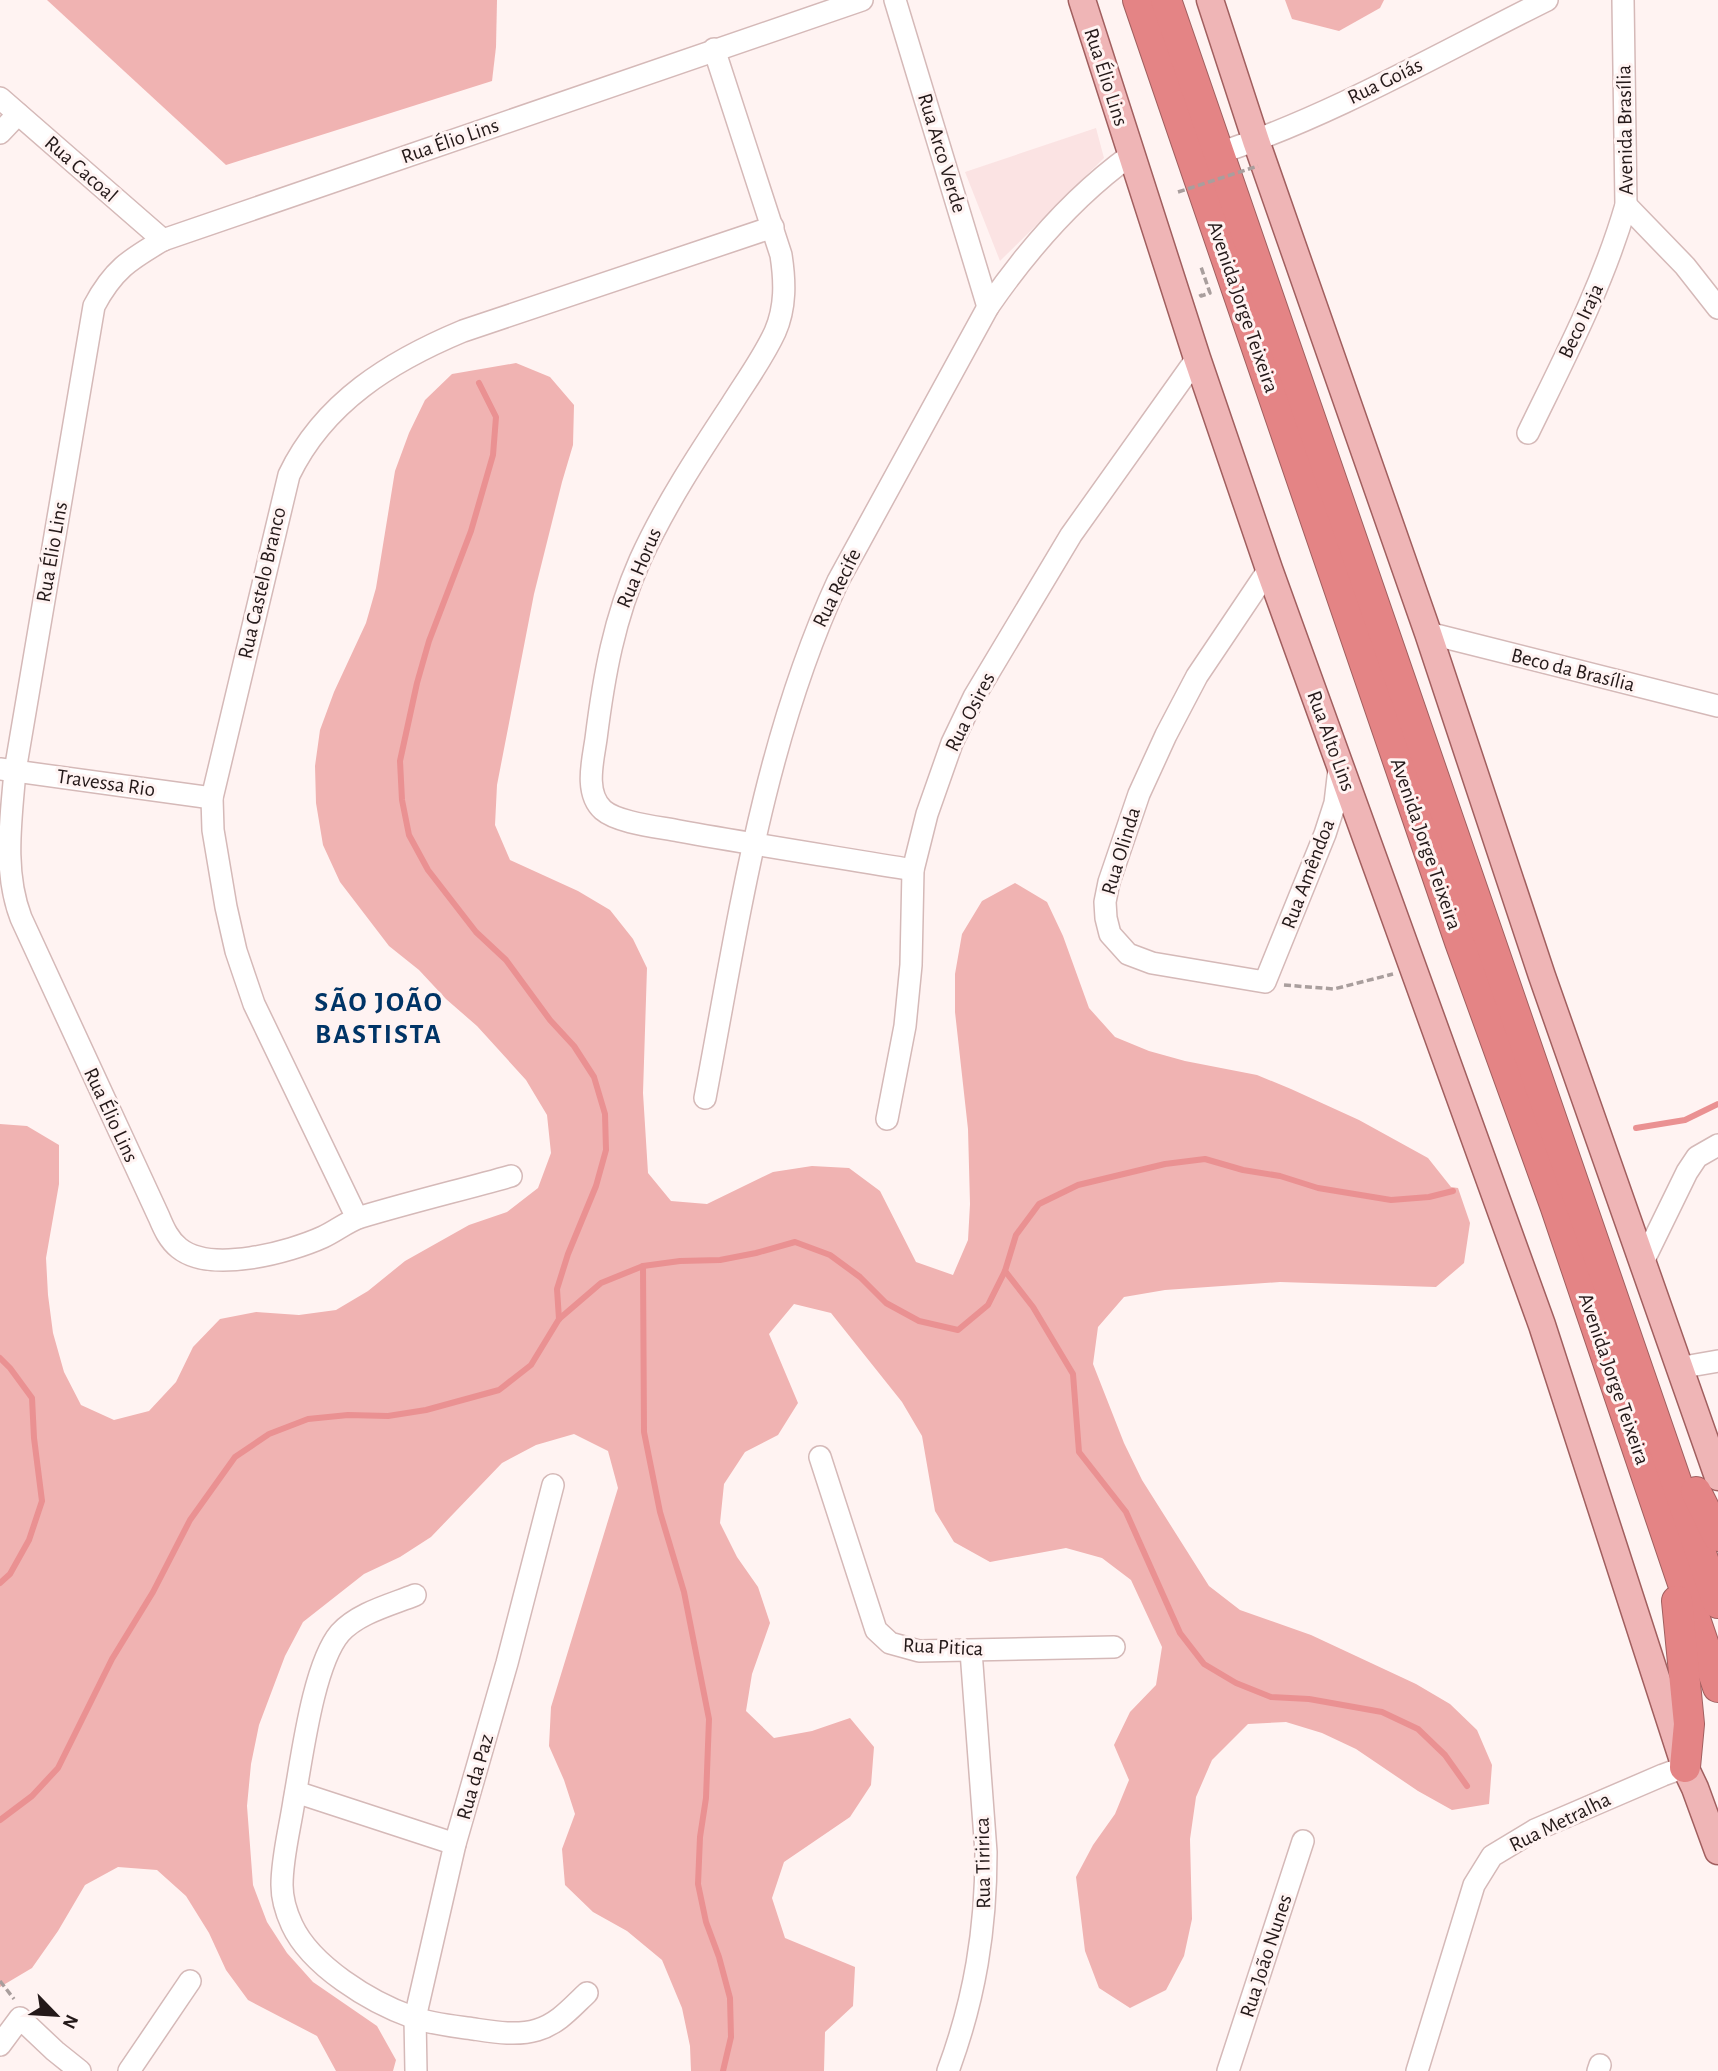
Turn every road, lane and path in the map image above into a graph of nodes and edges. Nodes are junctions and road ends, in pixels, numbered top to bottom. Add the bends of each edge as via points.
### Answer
1 (862, 0) edge
2 (895, 0) edge
3 (1082, 0) edge
4 (1138, 0) edge
5 (1166, 0) edge
6 (1210, 0) edge
7 (1547, 0) edge
8 (1623, 0) edge
9 (714, 49) junction
10 (0, 98) edge
11 (18, 114) junction
12 (0, 133) edge
13 (1220, 153) junction
14 (1257, 153) junction
15 (1131, 155) junction
16 (1178, 192) dead end
17 (1626, 205) junction
18 (773, 227) junction
19 (163, 240) junction
20 (1198, 255) dead end
21 (1197, 283) dead end
22 (988, 307) junction
23 (1718, 308) edge
24 (1197, 358) junction
25 (1528, 433) dead end
26 (1269, 569) junction
27 (1428, 633) junction
28 (1718, 706) edge
29 (1339, 764) junction
30 (8, 770) edge
31 (212, 797) junction
32 (754, 845) junction
33 (913, 870) junction
34 (1414, 972) junction
35 (1265, 982) junction
36 (705, 1098) dead end
37 (887, 1119) dead end
38 (1718, 1145) edge
39 (511, 1176) dead end
40 (357, 1218) junction
41 (1642, 1264) junction
42 (1718, 1361) edge
43 (1636, 1364) junction
44 (1678, 1368) junction
45 (820, 1457) dead end
46 (1718, 1477) edge
47 (553, 1485) dead end
48 (1718, 1536) edge
49 (1674, 1559) junction
50 (415, 1595) dead end
51 (1718, 1603) edge
52 (1114, 1647) dead end
53 (971, 1651) junction
54 (1718, 1687) edge
55 (1685, 1767) junction
56 (296, 1792) junction
57 (1303, 1840) dead end
58 (456, 1844) junction
59 (1718, 1851) edge
60 (190, 1981) dead end
61 (587, 1993) dead end
62 (415, 2018) junction
63 (0, 2045) edge
64 (951, 2070) edge
65 (80, 2071) edge
66 (129, 2071) edge
67 (416, 2071) edge
68 (1228, 2071) edge
69 (1417, 2071) edge

1 - 9 street, Rua Élio Lins
2 - 22 street, Rua Arco Verde
3 - 15 main road, Rua Élio Lins
4 - 49 highway, Avenida Jorge Teixeira
5 - 13 highway, Avenida Jorge Teixeira
6 - 14 main road
7 - 14 street, Rua Goiás via 1367,90
8 - 17 street, Avenida Brasília
9 - 18 street, Rua Horus
9 - 19 street, Rua Élio Lins
10 - 11 street, Rua Cacoal
11 - 12 street
11 - 19 street, Rua Cacoal
13 - 14 street, Rua Goiás
13 - 43 highway, Avenida Jorge Teixeira
14 - 16 path, bridge
14 - 27 main road
15 - 22 street, Rua Recife via 1072,205
15 - 24 main road, Rua Alto Lins
17 - 23 street, Avenida Brasília
17 - 25 street, Beco Iraja via 1596,290
18 - 31 street, Rua Castelo Branco via 427,346 378,374 325,420 299,455 283,495
18 - 32 street, Rua Horus via 785,279 775,331 679,484 640,561 604,674 591,774 594,796 610,814
19 - 30 street, Rua Élio Lins via 110,278 94,306
20 - 21 path via 1210,293 1201,296
22 - 32 street, Rua Recife via 818,624 782,731
24 - 26 main road, Rua Alto Lins
24 - 33 street, Rua Osires via 1071,536 975,697 942,768
26 - 29 main road, Rua Alto Lins
26 - 35 street, Rua Olinda via 1197,676 1166,735 1139,794 1105,902 1110,934 1128,954 1152,963
27 - 28 street, Beco da Brasília
27 - 41 main road
29 - 34 main road, Rua Alto Lins
29 - 35 street, Rua Amêndoa via 1335,803 1325,834
30 - 31 street, Travessa Rio
30 - 40 street, Rua Élio Lins via 10,875 16,905 167,1235 191,1255 238,1260 298,1246
31 - 40 street, Rua Castelo Branco via 213,830 236,951
32 - 33 street, Rua Horus
32 - 36 street, Rua Recife
33 - 37 street, Rua Osires via 905,1026
34 - 35 path via 1334,989
34 - 55 main road, Rua Alto Lins via 1542,1325
38 - 41 street via 1697,1157 1687,1172
39 - 40 street, Rua Élio Lins
41 - 44 main road
42 - 44 street
43 - 48 highway
43 - 51 highway, Avenida Jorge Teixeira
44 - 46 main road
45 - 53 street, Rua Pitica via 876,1630 900,1648
47 - 58 street, Rua da Paz
49 - 54 highway, Avenida Jorge Teixeira
49 - 55 highway via 1689,1724
50 - 56 street via 349,1624 330,1648 308,1723
52 - 53 street, Rua Pitica
53 - 64 street, Rua Tiririca via 986,1885 978,1968
55 - 59 main road, Rua Alto Lins
55 - 69 street, Rua Metralha via 1535,1830 1492,1856 1474,1885
56 - 58 street
56 - 62 street via 282,1884 291,1925 316,1959 371,1998
57 - 68 street, Rua João Nunes
58 - 62 street, Rua da Paz
60 - 66 street
61 - 62 street via 561,2018 535,2031 489,2032
62 - 67 street, Rua da Paz
63 - 65 street via 20,2018

